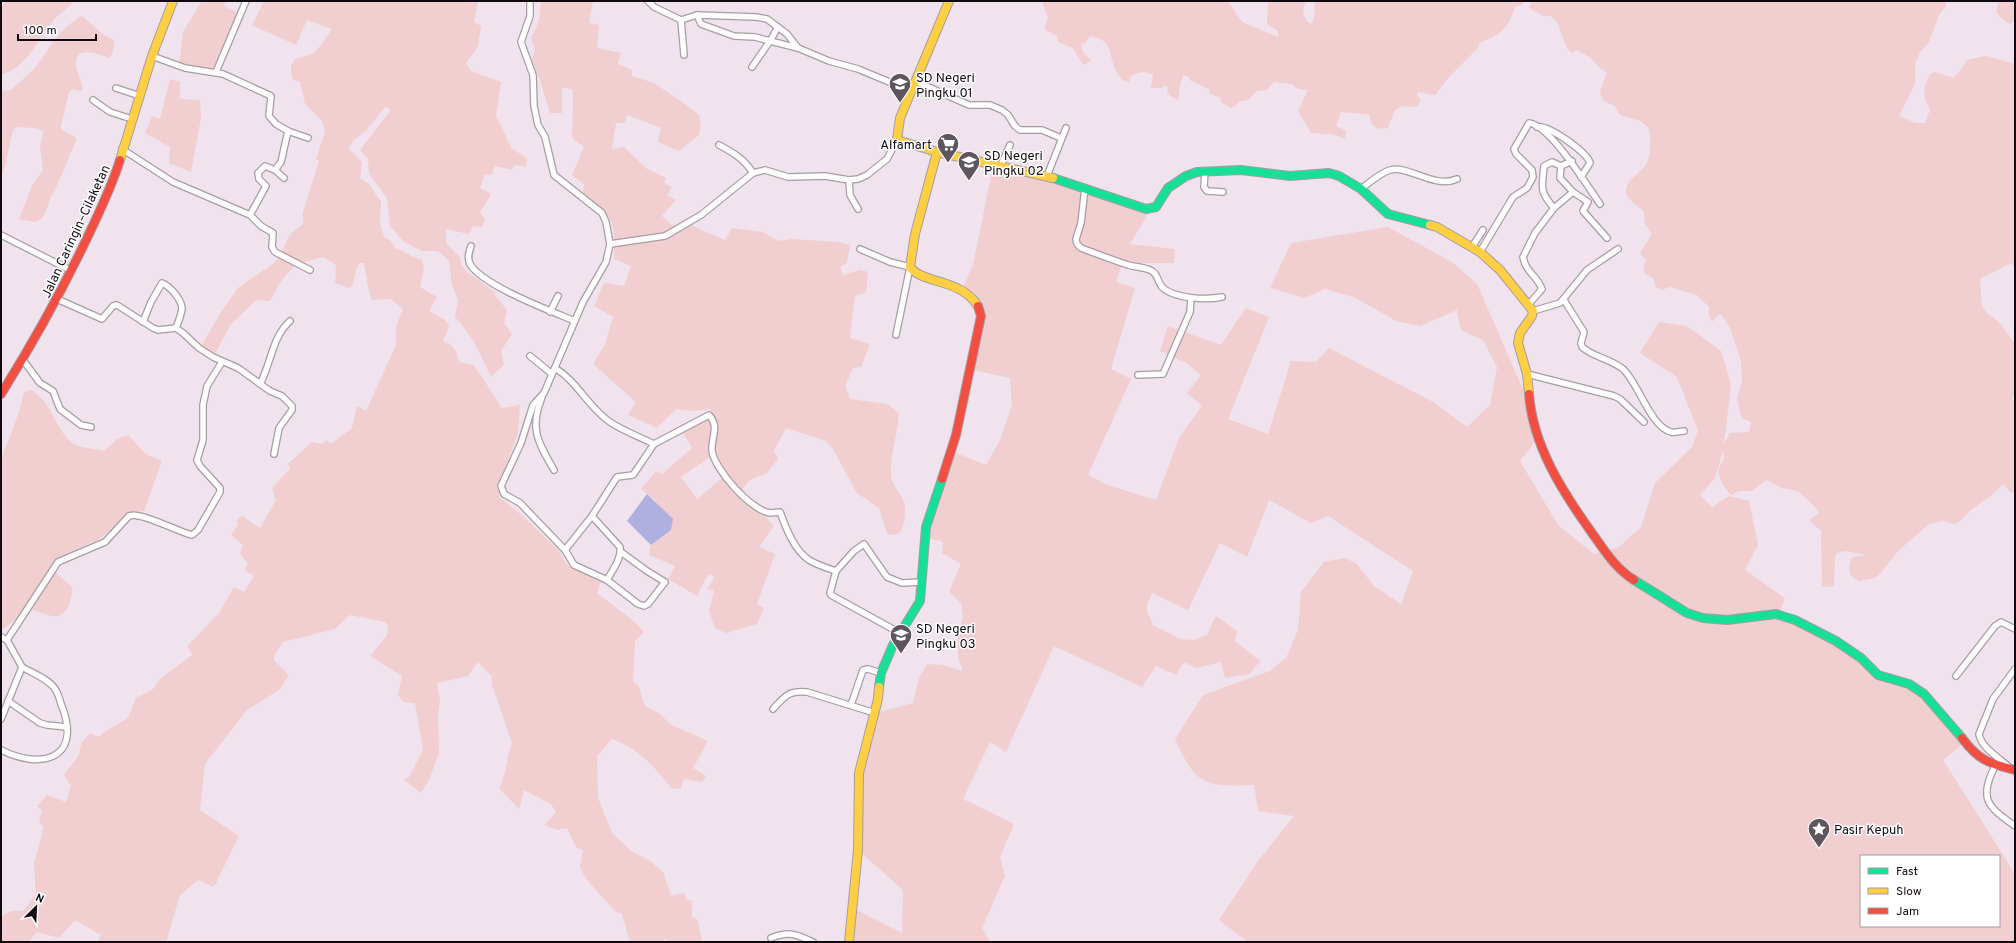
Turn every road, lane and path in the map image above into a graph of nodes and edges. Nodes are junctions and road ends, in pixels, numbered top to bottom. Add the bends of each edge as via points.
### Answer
1 (173, 1) edge
2 (246, 1) edge
3 (530, 1) edge
4 (648, 1) edge
5 (948, 1) edge
6 (696, 15) junction
7 (681, 20) junction
8 (778, 27) junction
9 (770, 41) junction
10 (798, 48) junction
11 (684, 55) dead end
12 (152, 56) junction
13 (752, 67) dead end
14 (216, 72) junction
15 (915, 81) junction
16 (116, 88) dead end
17 (910, 90) junction
18 (140, 96) junction
19 (93, 100) dead end
20 (132, 119) junction
21 (1537, 126) junction
22 (1066, 128) dead end
23 (288, 130) junction
24 (308, 138) dead end
25 (1062, 138) junction
26 (897, 140) junction
27 (719, 145) dead end
28 (1010, 145) dead end
29 (122, 149) junction
30 (937, 152) junction
31 (1572, 161) junction
32 (1001, 165) junction
33 (1561, 166) junction
34 (275, 170) junction
35 (1205, 171) junction
36 (753, 173) junction
37 (1047, 176) junction
38 (1581, 177) junction
39 (284, 178) dead end
40 (1457, 179) dead end
41 (849, 180) junction
42 (1085, 188) junction
43 (1361, 189) junction
44 (1223, 192) dead end
45 (1573, 192) junction
46 (1600, 204) dead end
47 (1554, 208) junction
48 (858, 209) dead end
49 (250, 215) junction
50 (1483, 230) dead end
51 (1, 235) edge
52 (1607, 238) dead end
53 (610, 244) junction
54 (471, 246) dead end
55 (1472, 247) junction
56 (860, 249) dead end
57 (1618, 249) dead end
58 (1480, 252) junction
59 (910, 267) junction
60 (310, 270) dead end
61 (72, 271) junction
62 (558, 296) dead end
63 (1222, 297) dead end
64 (1191, 298) junction
65 (57, 299) junction
66 (1564, 300) junction
67 (1531, 307) junction
68 (550, 312) junction
69 (290, 321) dead end
70 (575, 321) junction
71 (143, 322) junction
72 (176, 328) junction
73 (896, 335) dead end
74 (530, 356) dead end
75 (23, 360) junction
76 (222, 362) junction
77 (555, 368) junction
78 (552, 374) junction
79 (1527, 374) junction
80 (1138, 375) dead end
81 (260, 384) junction
82 (544, 393) junction
83 (1, 394) edge
84 (1644, 422) dead end
85 (91, 428) dead end
86 (1684, 431) dead end
87 (654, 444) junction
88 (274, 454) dead end
89 (554, 470) dead end
90 (592, 516) junction
91 (564, 550) junction
92 (621, 552) junction
93 (836, 571) junction
94 (607, 580) junction
95 (922, 582) junction
96 (2015, 629) edge
97 (900, 632) junction
98 (1, 637) edge
99 (7, 640) junction
100 (22, 667) junction
101 (2015, 669) edge
102 (881, 674) junction
103 (1956, 676) dead end
104 (8, 701) junction
105 (851, 705) junction
106 (773, 709) dead end
107 (875, 713) junction
108 (1, 719) edge
109 (67, 727) junction
110 (1, 750) edge
111 (1995, 766) junction
112 (2013, 769) edge
113 (2015, 826) edge
114 (771, 938) dead end
115 (813, 942) edge
116 (848, 942) edge

1 - 12 street, Jalan Caringin–Cilaketan
2 - 14 street
3 - 53 street via 530,16 521,42 533,75 534,106 538,125 545,137 552,171 556,179 602,213
4 - 7 street via 654,7
5 - 15 street
6 - 7 street
6 - 8 street via 756,17 767,19
6 - 9 street via 701,24 721,32
7 - 11 street
8 - 9 street
8 - 10 street
9 - 10 street
9 - 13 street
10 - 17 street
12 - 14 street via 185,68
12 - 18 street, Jalan Caringin–Cilaketan
14 - 23 street via 271,96 269,116 276,124
15 - 17 street
15 - 25 street via 969,105 990,105 1002,110 1020,130 1042,130
16 - 18 street
17 - 26 street via 898,126
18 - 20 street, Jalan Caringin–Cilaketan
19 - 20 street via 110,112
20 - 29 street, Jalan Caringin–Cilaketan
21 - 31 street
21 - 38 street via 1546,127 1588,157 1590,163
21 - 58 street via 1532,123 1527,125 1514,148 1516,154 1532,170 1533,177 1527,188 1513,197
22 - 25 street
23 - 24 street
23 - 34 street via 281,162
25 - 37 street
26 - 30 street
26 - 41 street via 892,152 878,168 867,175
27 - 36 street via 745,161
28 - 32 street
29 - 49 street via 173,182
29 - 61 street, Jalan Caringin–Cilaketan via 104,203
30 - 32 street
30 - 59 street via 915,234
31 - 33 street
31 - 38 street
32 - 37 street
33 - 45 street via 1560,178
33 - 47 street via 1552,162 1544,166 1542,191
34 - 39 street
34 - 49 street via 265,166 258,173 258,179 266,186
35 - 42 street via 1178,180 1168,188 1152,209
35 - 43 street via 1241,170 1290,176 1329,173
35 - 44 street via 1204,187 1207,191
36 - 41 street via 765,170 788,177 825,176
36 - 53 street via 701,215 665,236
37 - 42 street
38 - 46 street
40 - 43 street via 1446,182 1395,169 1382,174
41 - 48 street via 850,195
42 - 64 street via 1077,244 1081,248 1130,266 1154,272 1165,289
43 - 55 street via 1388,214 1437,227
45 - 47 street
45 - 52 street via 1588,202 1583,211
47 - 67 street via 1535,233 1523,257 1525,267 1537,279 1542,289
49 - 60 street via 260,226 273,233 272,247 275,252
50 - 55 street
51 - 61 street
53 - 70 street via 606,262
54 - 68 street via 470,263 479,273
55 - 58 street
56 - 59 street via 890,262
57 - 66 street via 1587,270
58 - 67 street via 1500,270
59 - 73 street
59 - 95 street via 914,272 947,283 971,297 980,307 981,316 956,435 926,527
61 - 65 street, Jalan Caringin–Cilaketan
62 - 68 street
63 - 64 street
64 - 80 street via 1190,312 1163,374
65 - 71 street via 102,319 117,305
65 - 75 street, Jalan Caringin–Cilaketan
66 - 67 street via 1560,303
66 - 86 street via 1584,332 1582,347 1622,369 1652,414 1665,428 1673,432
67 - 79 street via 1532,316 1520,333 1518,343
68 - 70 street
69 - 81 street via 270,354 267,370
70 - 77 street
71 - 72 street via 158,330
71 - 72 street via 162,283 180,302 182,309
72 - 76 street via 199,348
74 - 78 street
75 - 83 street, Jalan Caringin–Cilaketan
75 - 85 street via 40,383 53,391 60,410 81,425
76 - 81 street via 238,368
76 - 99 street via 207,386 203,405 203,440 197,460 220,488 220,492 198,530 192,535 138,515 129,516 105,542 58,562
77 - 78 street
77 - 87 street via 569,378 610,422
78 - 82 street
79 - 84 street via 1614,396
79 - 111 street via 1530,408 1538,442 1548,463 1569,501 1614,565 1623,573 1687,613 1703,618 1727,620 1776,614 1795,620 1836,641 1878,675 1909,684 1924,694 1968,747
81 - 88 street via 282,396 292,406 289,417 279,428
82 - 89 street via 536,412 535,430 538,441
82 - 91 street via 533,405 521,443 501,489 508,497 520,503
87 - 90 street via 633,475 617,477
87 - 93 street via 710,415 716,427 712,450 722,474 738,492 762,510 770,513 780,512 785,526 802,554
90 - 91 street
90 - 92 street via 620,547
91 - 94 street via 574,566
92 - 94 street
92 - 94 street via 665,582 644,606
93 - 95 street via 864,544 887,577 902,583
93 - 97 street via 830,592 832,595
95 - 97 street via 920,601
96 - 103 street via 2001,622 1995,626
97 - 102 street
98 - 99 street
99 - 100 street
100 - 104 street
100 - 109 street via 55,689
101 - 112 street via 1993,699 1979,734 1984,745
102 - 105 street via 868,669 863,670
102 - 107 street
104 - 108 street
104 - 109 street via 40,723
105 - 106 street via 797,691 785,696
105 - 107 street
107 - 116 street via 859,773 858,850
109 - 110 street via 65,744 49,759 16,756
111 - 112 street
111 - 113 street via 1986,793 1989,806
114 - 115 street via 795,934

